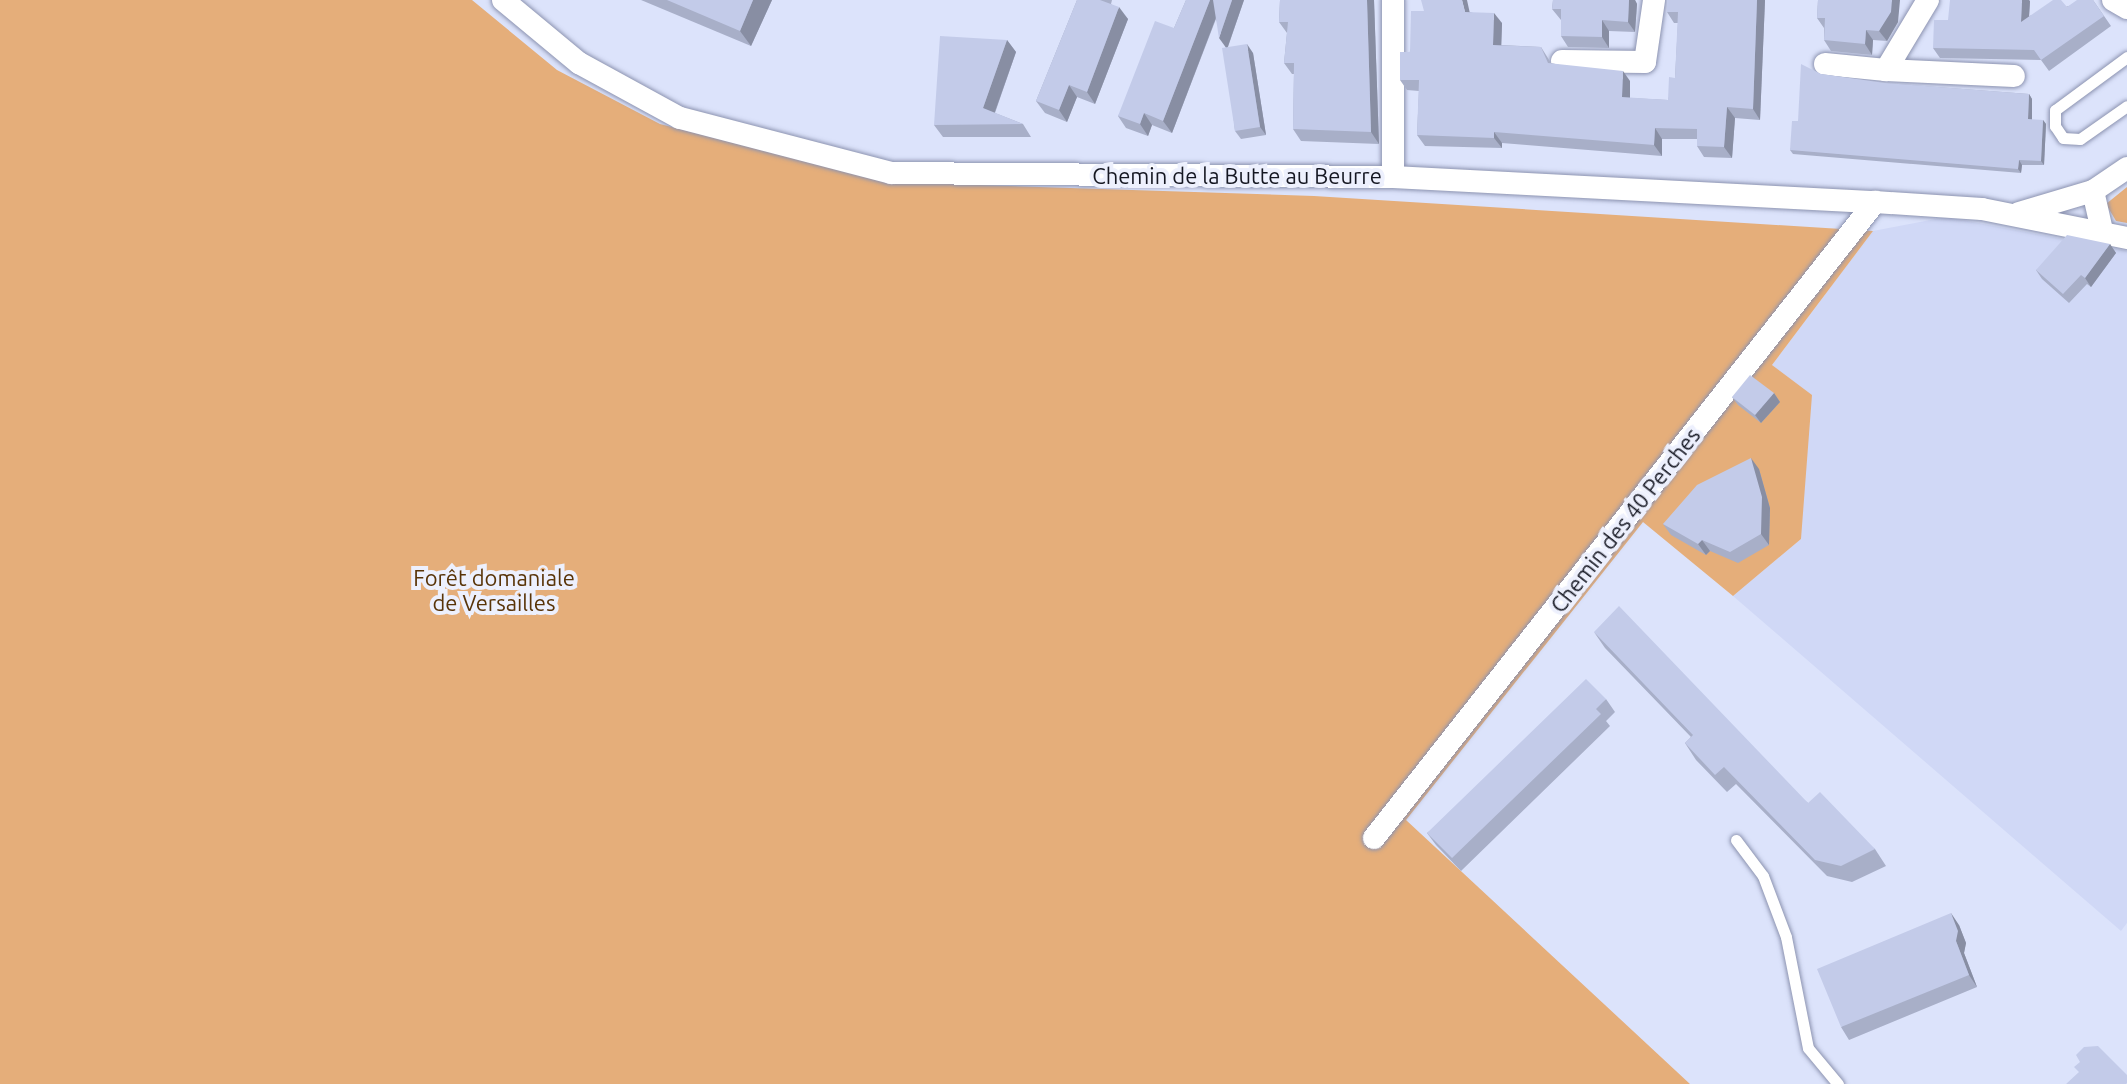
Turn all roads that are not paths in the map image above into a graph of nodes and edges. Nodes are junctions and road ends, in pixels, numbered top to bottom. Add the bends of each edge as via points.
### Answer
1 (503, 0) edge
2 (1393, 0) edge
3 (1654, 0) edge
4 (1928, 0) edge
5 (2113, 0) edge
6 (2127, 8) edge
7 (2127, 57) edge
8 (1562, 61) edge
9 (1825, 64) dead end
10 (1886, 70) junction
11 (2014, 76) dead end
12 (2127, 106) edge
13 (2127, 168) edge
14 (1393, 177) junction
15 (2093, 191) junction
16 (1875, 202) junction
17 (2015, 214) junction
18 (2103, 235) junction
19 (2127, 238) edge
20 (1374, 838) dead end
21 (1736, 840) dead end
22 (1838, 1084) edge

1 - 14 street, Chemin de la Butte au Beurre via 579,63 680,118 891,173
2 - 14 street
3 - 8 street via 1645,62
4 - 10 street
5 - 6 street
7 - 12 lane via 2055,110 2055,126 2063,138 2080,139
9 - 10 street
10 - 11 street
13 - 15 street, Chemin de la Butte au Beurre
14 - 16 street, Chemin de la Butte au Beurre
15 - 17 street, Chemin de la Butte au Beurre
15 - 18 street
16 - 17 street, Chemin de la Butte au Beurre
16 - 20 street, Chemin des 40 Perches
17 - 18 street, Chemin de la Butte au Beurre
18 - 19 street, Chemin de la Butte au Beurre
21 - 22 lane via 1763,876 1786,937 1808,1048

